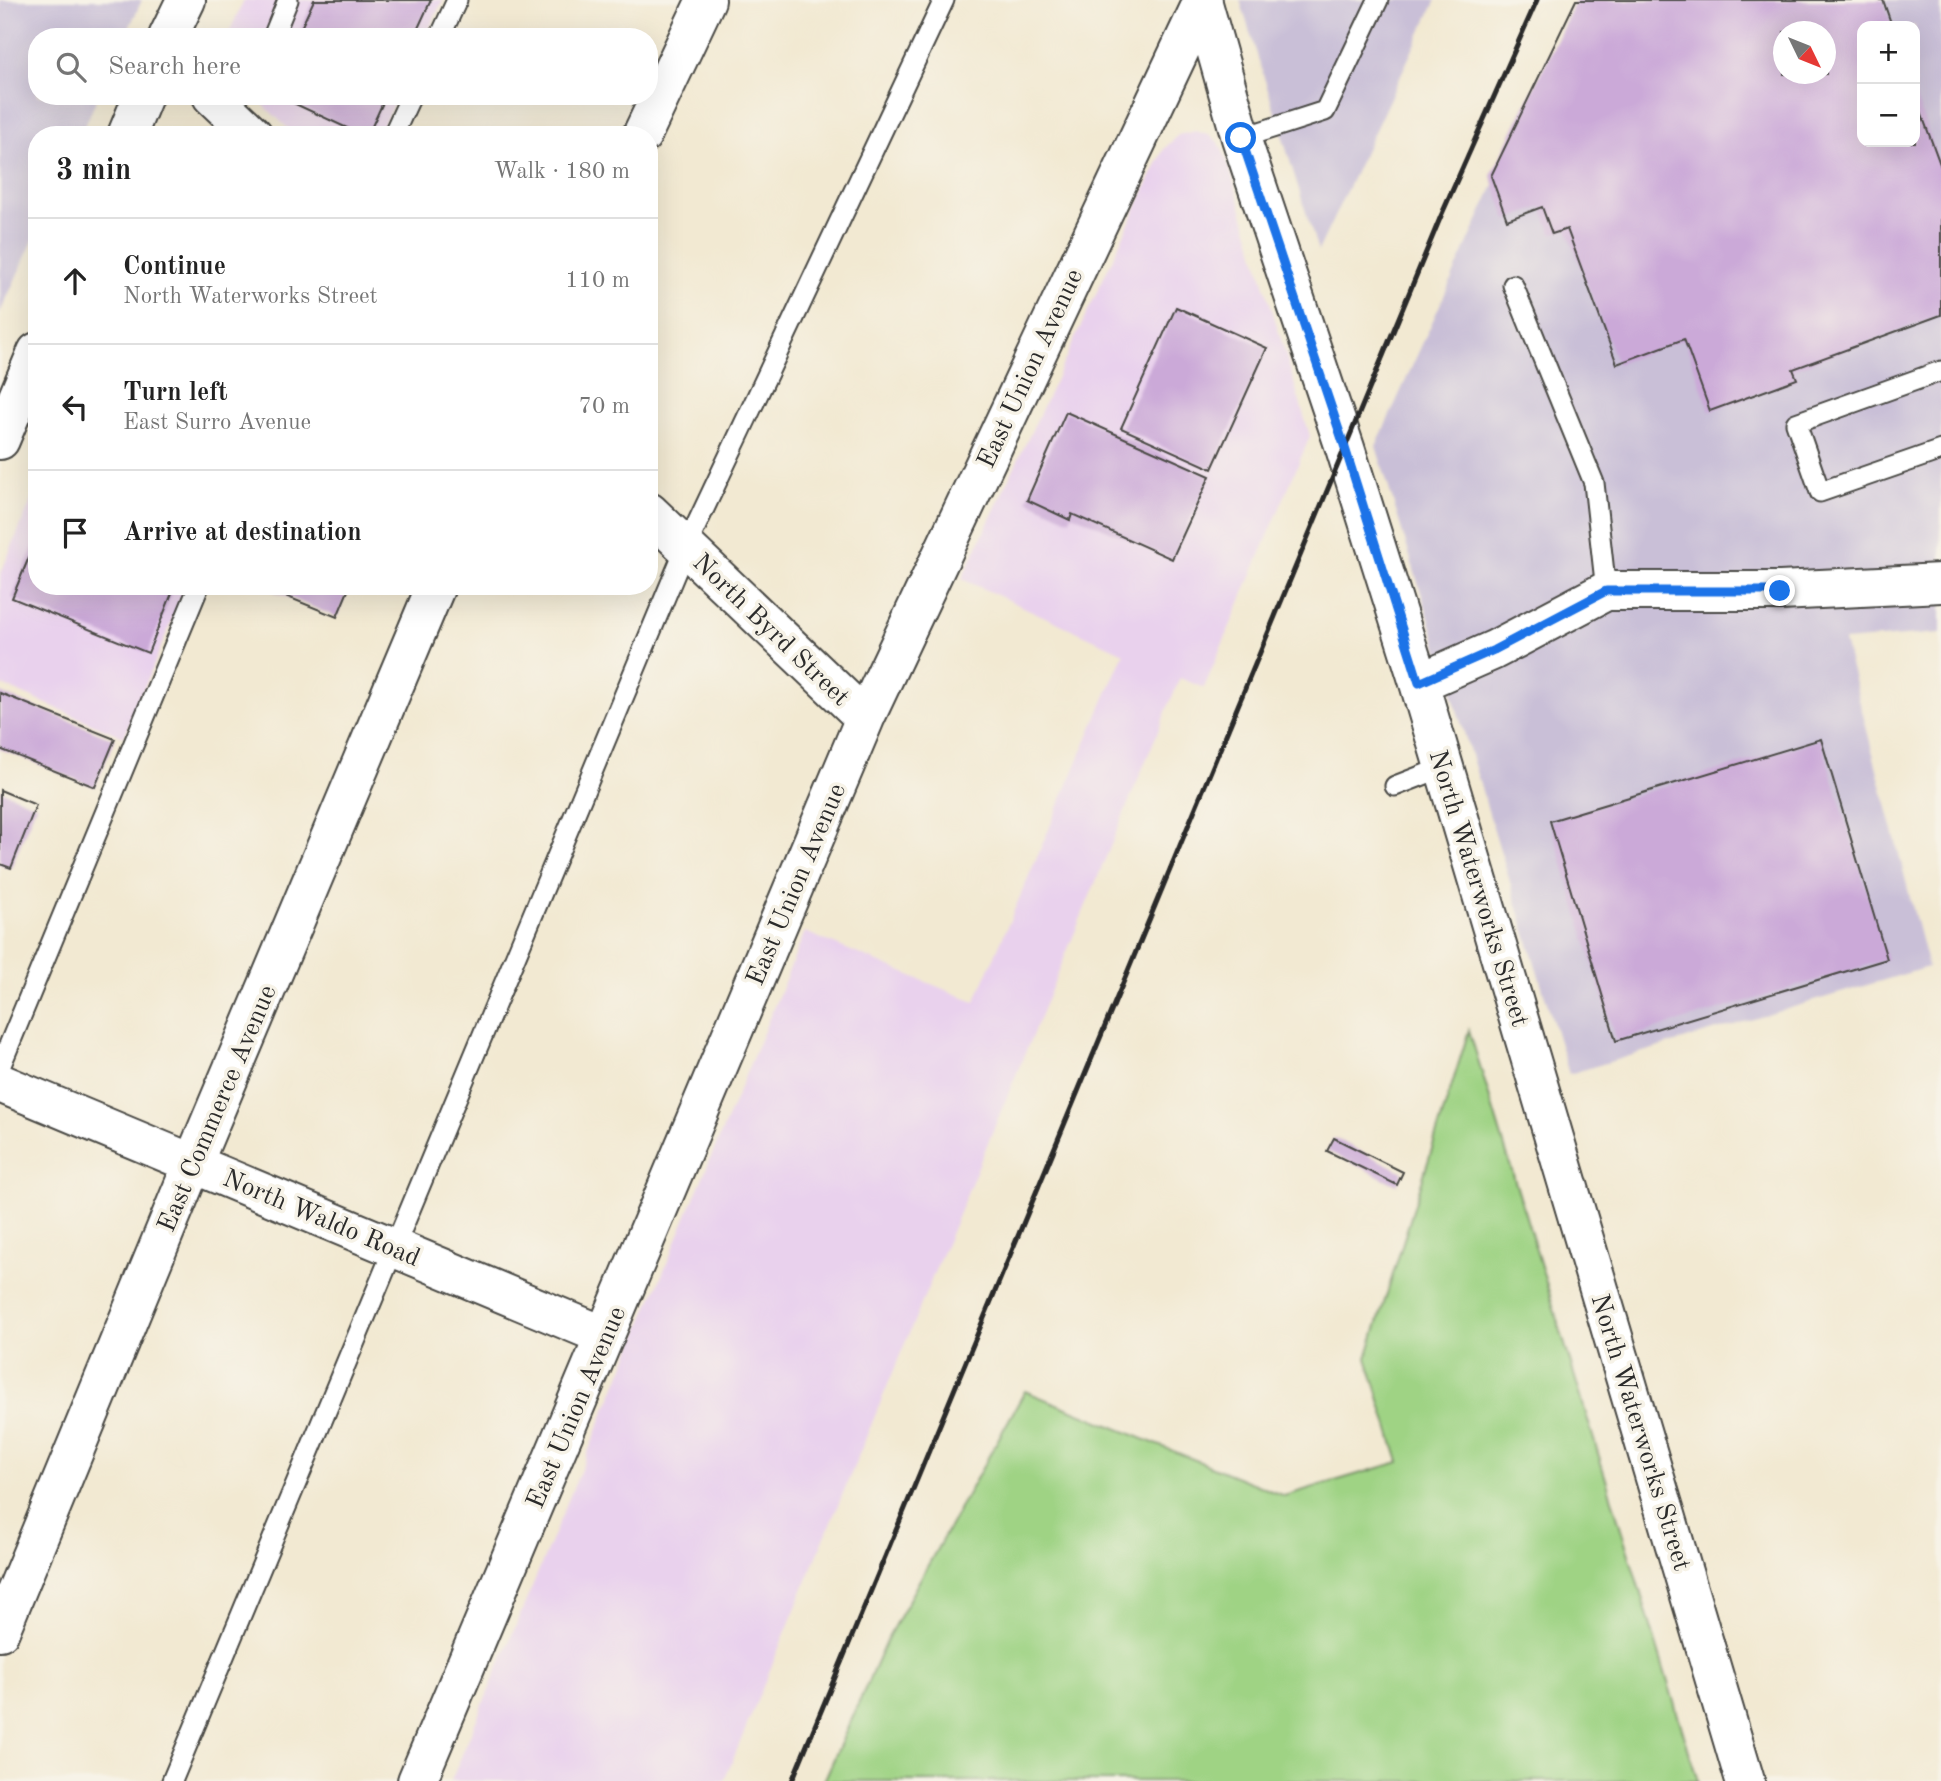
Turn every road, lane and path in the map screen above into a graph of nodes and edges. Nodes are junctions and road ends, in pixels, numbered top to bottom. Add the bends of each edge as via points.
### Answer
1 (186, 0) edge
2 (288, 0) edge
3 (457, 0) edge
4 (706, 0) edge
5 (944, 0) edge
6 (1378, 0) edge
7 (1202, 1) edge
8 (172, 28) edge
9 (277, 28) edge
10 (444, 28) edge
11 (658, 101) edge
12 (139, 105) edge
13 (407, 105) edge
14 (656, 105) edge
15 (131, 126) edge
16 (397, 126) edge
17 (646, 126) edge
18 (1241, 138) junction
19 (1513, 285) dead end
20 (1941, 371) edge
21 (28, 373) edge
22 (0, 440) edge
23 (1941, 450) edge
24 (658, 521) edge
25 (686, 547) junction
26 (1941, 580) edge
27 (1606, 591) junction
28 (195, 595) edge
29 (432, 595) edge
30 (1419, 683) junction
31 (865, 718) junction
32 (1444, 767) junction
33 (1395, 786) dead end
34 (0, 1067) edge
35 (0, 1083) edge
36 (193, 1163) junction
37 (394, 1247) junction
38 (605, 1336) junction
39 (0, 1631) edge
40 (172, 1781) edge
41 (417, 1781) edge
42 (1745, 1781) edge

1 - 8 street
2 - 9 lane
3 - 10 lane
4 - 11 street
5 - 25 lane
6 - 18 lane via 1325,111
7 - 18 street, North Waterworks Street
7 - 31 street, East Union Avenue
12 - 15 street
13 - 16 lane
14 - 17 street
18 - 30 street, North Waterworks Street
19 - 27 lane via 1594,484
20 - 23 lane via 1797,423 1820,492
21 - 22 street
24 - 25 street, North Byrd Street
25 - 31 street, North Byrd Street
25 - 37 lane
26 - 27 street via 1780,591
27 - 30 street
28 - 34 lane
29 - 36 street, East Commerce Avenue
30 - 32 street, North Waterworks Street
31 - 38 street, East Union Avenue
32 - 33 lane
32 - 42 street, North Waterworks Street
35 - 36 street, North Waldo Road
36 - 37 street, North Waldo Road
36 - 39 street, East Commerce Avenue
37 - 38 street, North Waldo Road
37 - 40 lane
38 - 41 street, East Union Avenue

